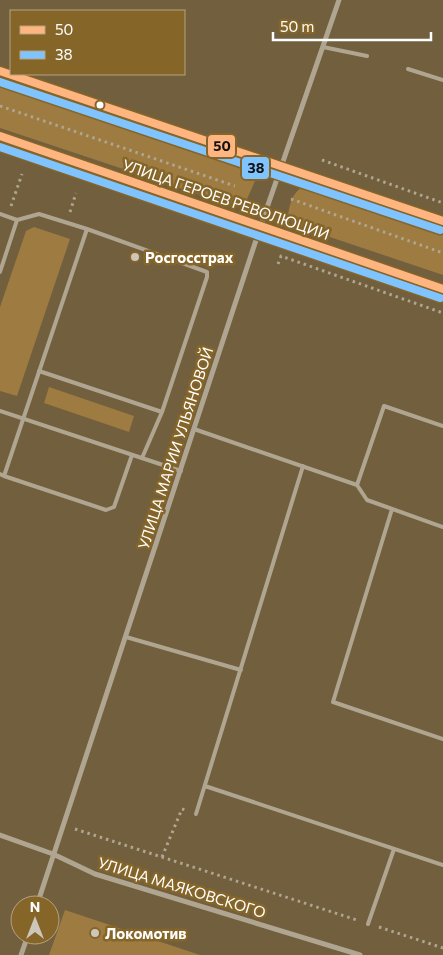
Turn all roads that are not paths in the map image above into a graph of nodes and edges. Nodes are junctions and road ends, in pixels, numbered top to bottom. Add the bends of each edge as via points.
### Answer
1 (339, 0) edge
2 (323, 47) junction
3 (367, 56) dead end
4 (408, 69) dead end
5 (12, 75) edge
6 (443, 80) edge
7 (0, 136) edge
8 (282, 167) junction
9 (0, 214) edge
10 (17, 220) junction
11 (443, 221) edge
12 (261, 225) junction
13 (86, 229) junction
14 (0, 272) edge
15 (443, 289) edge
16 (39, 371) junction
17 (0, 411) edge
18 (162, 412) junction
19 (23, 418) junction
20 (443, 426) edge
21 (194, 429) junction
22 (132, 455) junction
23 (142, 458) junction
24 (303, 466) junction
25 (180, 471) junction
26 (2, 475) edge
27 (357, 485) junction
28 (392, 510) junction
29 (443, 527) edge
30 (126, 638) junction
31 (241, 670) junction
32 (443, 739) edge
33 (205, 786) junction
34 (196, 814) road end
35 (0, 834) edge
36 (394, 849) junction
37 (53, 854) junction
38 (443, 865) edge
39 (40, 895) edge
40 (368, 924) road end
41 (360, 955) edge

1 - 2 street, УЛИЦА МАРИИ УЛЬЯНОВОЙ
2 - 3 lane
2 - 8 street, УЛИЦА МАРИИ УЛЬЯНОВОЙ
4 - 6 lane
5 - 8 street
7 - 12 street, УЛИЦА ГЕРОЕВ РЕВОЛЮЦИИ
8 - 11 street
8 - 12 street, УЛИЦА МАРИИ УЛЬЯНОВОЙ
9 - 10 lane
10 - 13 lane via 40,214
10 - 14 lane
12 - 15 street, УЛИЦА ГЕРОЕВ РЕВОЛЮЦИИ
12 - 21 street, УЛИЦА МАРИИ УЛЬЯНОВОЙ
13 - 16 lane
13 - 18 lane via 207,272
16 - 18 lane
16 - 19 lane
17 - 19 lane
18 - 23 lane
19 - 22 lane
19 - 26 lane
20 - 27 lane via 384,406
21 - 24 lane
21 - 25 street, УЛИЦА МАРИИ УЛЬЯНОВОЙ
22 - 23 lane
22 - 26 lane via 111,510
23 - 25 lane
24 - 27 lane
24 - 31 lane
25 - 30 street, УЛИЦА МАРИИ УЛЬЯНОВОЙ
27 - 28 lane via 367,500
28 - 29 lane
28 - 32 lane via 333,702
30 - 31 lane
30 - 37 street, УЛИЦА МАРИИ УЛЬЯНОВОЙ
31 - 33 lane
33 - 34 lane
33 - 36 lane
35 - 37 street, УЛИЦА МАЯКОВСКОГО
36 - 38 lane
36 - 40 lane
37 - 39 street, УЛИЦА МАРИИ УЛЬЯНОВОЙ
37 - 41 street, УЛИЦА МАЯКОВСКОГО via 95,874

